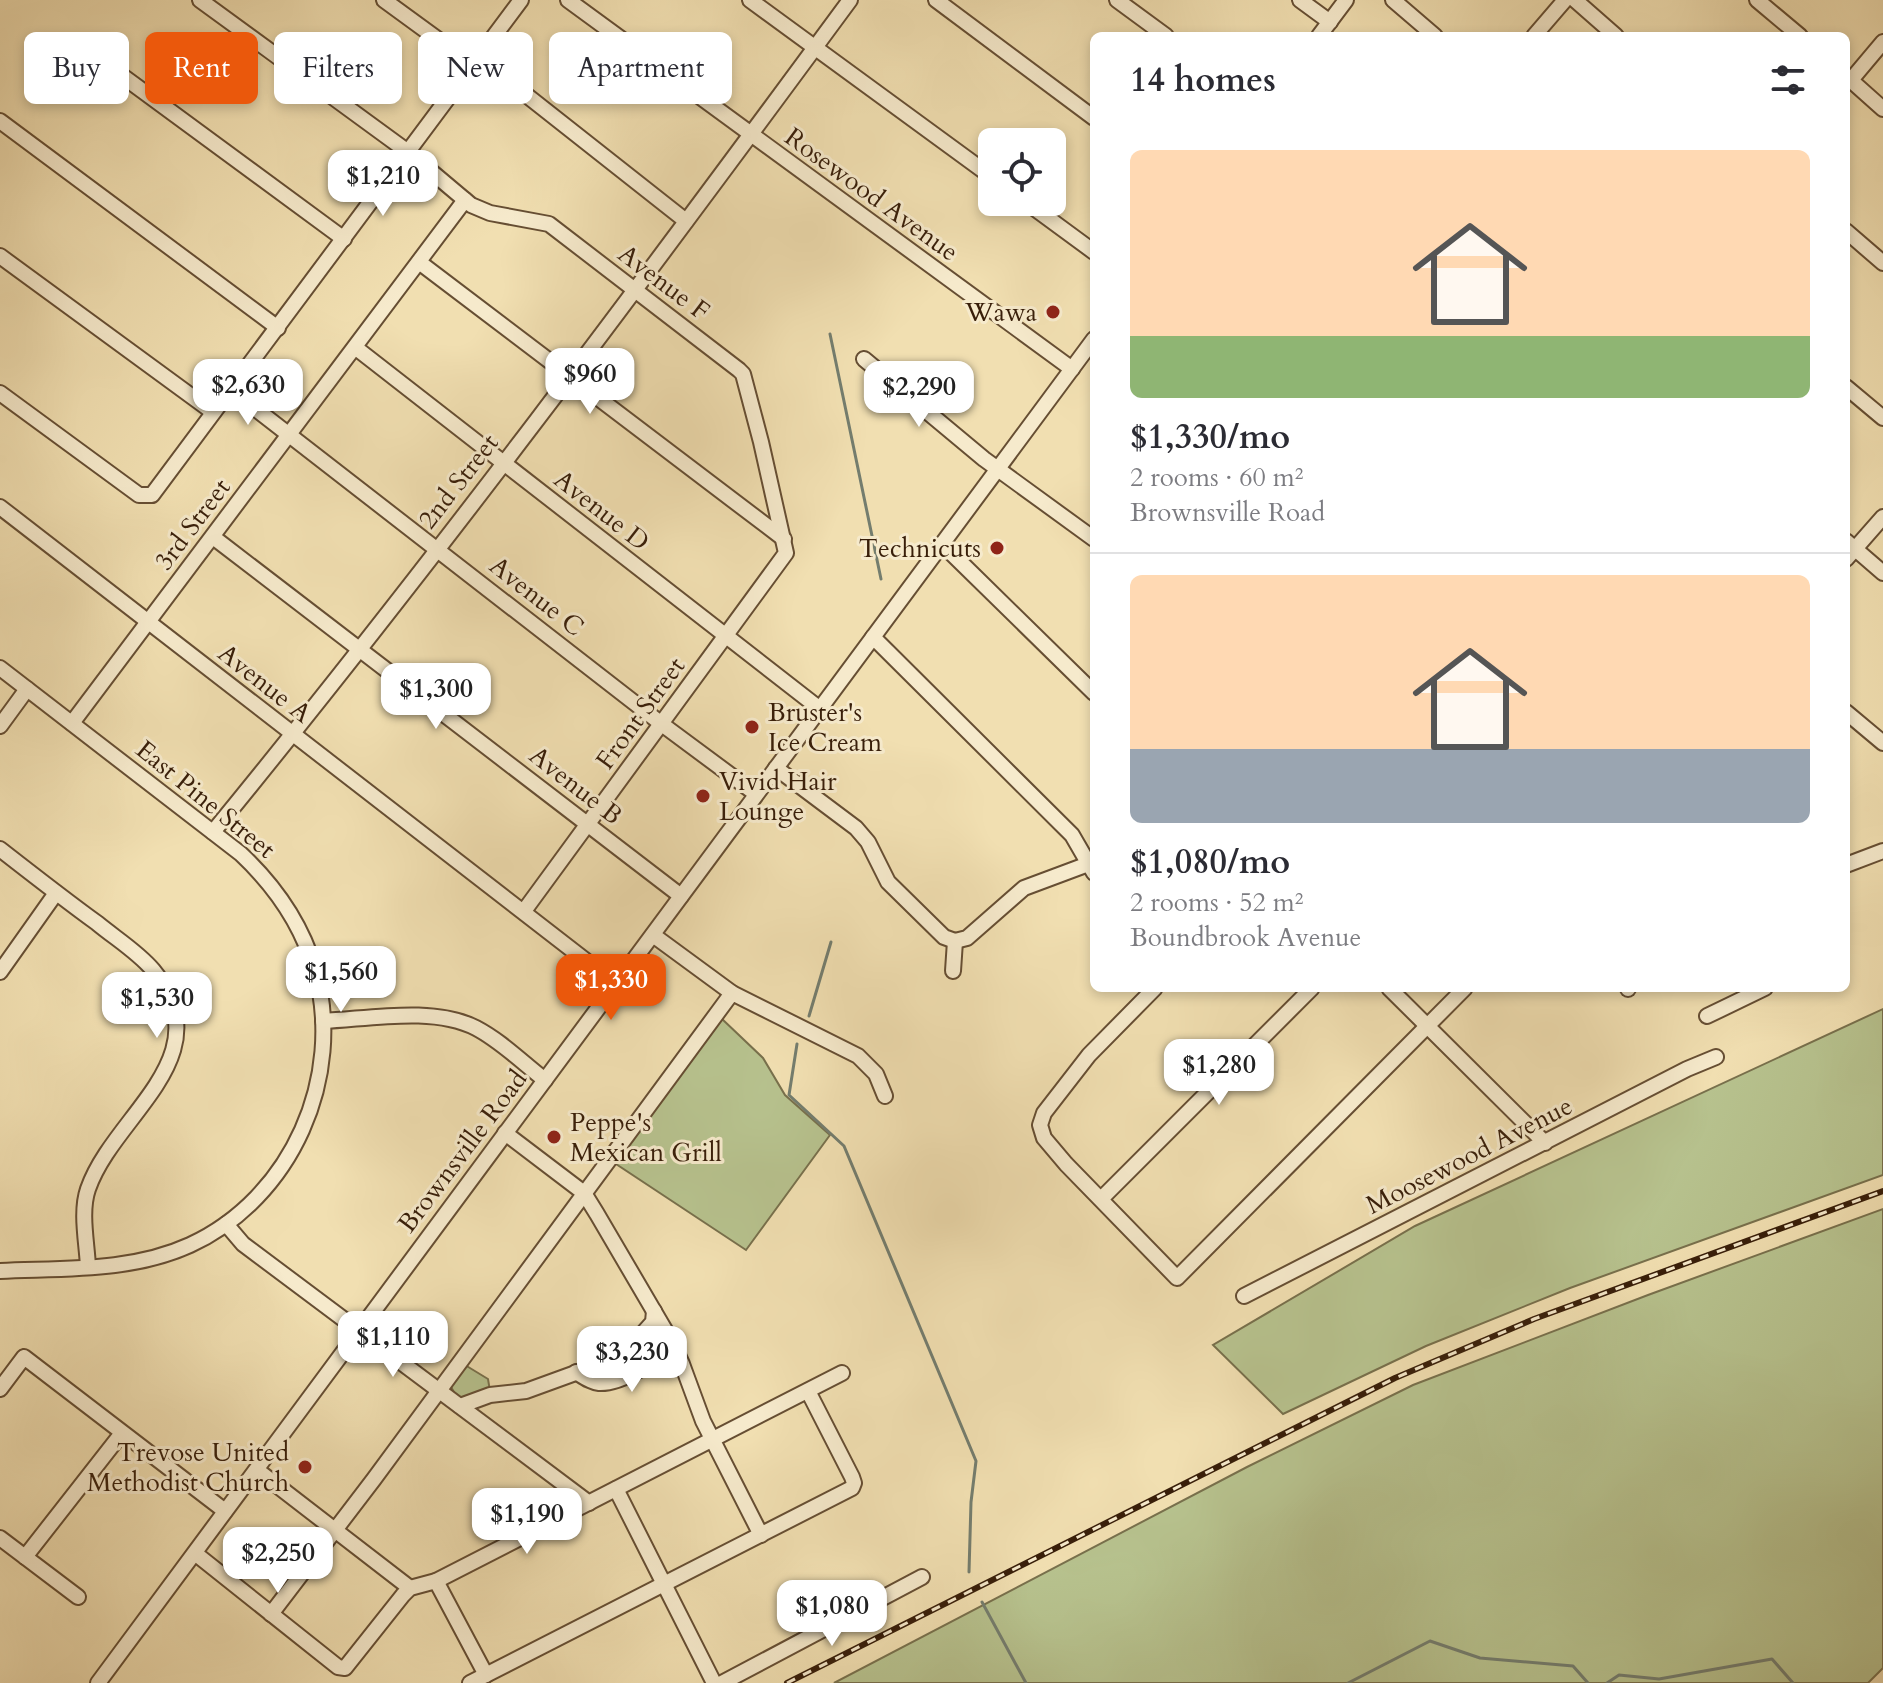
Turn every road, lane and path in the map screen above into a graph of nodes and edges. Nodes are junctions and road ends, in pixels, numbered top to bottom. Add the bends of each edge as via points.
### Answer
1 (200, 0) edge
2 (384, 0) edge
3 (521, 0) edge
4 (568, 0) edge
5 (750, 0) edge
6 (850, 0) edge
7 (936, 0) edge
8 (1117, 0) edge
9 (1300, 0) edge
10 (1346, 0) edge
11 (1393, 0) edge
12 (1565, 0) edge
13 (1575, 0) edge
14 (1757, 0) edge
15 (1330, 22) junction
16 (432, 32) edge
17 (497, 32) edge
18 (1161, 32) edge
19 (1322, 32) edge
20 (1430, 32) edge
21 (1537, 32) edge
22 (1611, 32) edge
23 (1795, 32) edge
24 (1883, 42) edge
25 (815, 48) junction
26 (1850, 77) edge
27 (1850, 79) edge
28 (129, 81) edge
29 (444, 104) edge
30 (532, 104) edge
31 (1883, 109) edge
32 (1090, 115) edge
33 (0, 121) edge
34 (750, 134) junction
35 (408, 152) junction
36 (978, 167) edge
37 (465, 200) junction
38 (1045, 216) edge
39 (686, 221) junction
40 (1850, 234) edge
41 (344, 239) junction
42 (1090, 249) edge
43 (0, 256) edge
44 (419, 262) junction
45 (1883, 263) edge
46 (634, 290) junction
47 (278, 328) junction
48 (1090, 344) edge
49 (356, 348) junction
50 (864, 359) dead end
51 (1072, 369) junction
52 (568, 376) junction
53 (230, 389) junction
54 (1850, 390) edge
55 (0, 393) edge
56 (213, 412) junction
57 (1883, 418) edge
58 (289, 436) junction
59 (503, 463) junction
60 (998, 469) junction
61 (0, 507) edge
62 (1883, 517) edge
63 (1090, 536) edge
64 (213, 537) junction
65 (784, 539) junction
66 (942, 544) junction
67 (436, 549) junction
68 (1850, 549) edge
69 (1850, 551) edge
70 (1883, 573) edge
71 (147, 622) junction
72 (725, 636) junction
73 (873, 637) junction
74 (358, 648) junction
75 (0, 668) edge
76 (27, 689) junction
77 (1090, 689) edge
78 (820, 709) junction
79 (1850, 715) edge
80 (72, 723) junction
81 (663, 725) junction
82 (0, 726) edge
83 (292, 735) junction
84 (1883, 743) edge
85 (776, 768) junction
86 (756, 794) junction
87 (588, 825) junction
88 (213, 832) junction
89 (0, 849) edge
90 (1883, 851) edge
91 (1850, 863) edge
92 (1090, 865) edge
93 (1090, 869) edge
94 (56, 893) junction
95 (681, 896) junction
96 (524, 911) junction
97 (653, 935) junction
98 (955, 941) junction
99 (953, 971) dead end
100 (0, 972) edge
101 (616, 984) junction
102 (1151, 992) edge
103 (1308, 992) edge
104 (1393, 992) edge
105 (1461, 992) edge
106 (1757, 992) edge
107 (732, 993) junction
108 (1707, 1016) dead end
109 (323, 1021) junction
110 (1427, 1026) junction
111 (1716, 1057) dead end
112 (545, 1080) junction
113 (885, 1096) dead end
114 (505, 1133) junction
115 (1545, 1143) junction
116 (584, 1193) junction
117 (1101, 1199) junction
118 (226, 1224) junction
119 (88, 1267) junction
120 (0, 1271) edge
121 (1244, 1296) dead end
122 (654, 1311) junction
123 (359, 1331) junction
124 (672, 1342) junction
125 (576, 1372) junction
126 (842, 1373) dead end
127 (0, 1389) edge
128 (440, 1390) junction
129 (808, 1391) junction
130 (460, 1406) junction
131 (122, 1433) junction
132 (712, 1440) junction
133 (257, 1470) junction
134 (616, 1489) junction
135 (589, 1503) junction
136 (225, 1511) junction
137 (335, 1529) junction
138 (761, 1535) junction
139 (0, 1538) edge
140 (196, 1554) junction
141 (25, 1557) junction
142 (922, 1577) dead end
143 (436, 1581) junction
144 (664, 1585) junction
145 (410, 1588) junction
146 (78, 1597) dead end
147 (271, 1614) junction
148 (486, 1675) junction
149 (98, 1683) edge
150 (470, 1683) edge
151 (714, 1683) edge
152 (722, 1683) edge

1 - 35 street, Avenue F
2 - 16 street
3 - 17 street
4 - 34 street, Rosewood Avenue
5 - 25 street
6 - 25 street, 2nd Street
7 - 32 street
8 - 18 street
9 - 15 street
10 - 15 street
11 - 20 street
12 - 21 street
13 - 22 street
14 - 23 street
15 - 19 street
24 - 26 street
25 - 34 street, 2nd Street
25 - 36 street
27 - 31 street
28 - 41 street
29 - 35 street
30 - 39 street
33 - 47 street
34 - 39 street, 2nd Street
34 - 51 street, Rosewood Avenue
35 - 37 street, Avenue F
35 - 41 street
37 - 44 street, 3rd Street
37 - 46 street, Avenue F via 490,213 549,224
38 - 42 street
39 - 46 street, 2nd Street
40 - 45 street
41 - 47 street
43 - 56 street
44 - 49 street, 3rd Street
44 - 52 street
46 - 52 street, 2nd Street
46 - 65 street, Avenue F via 743,374
47 - 53 street
48 - 51 street, Brownsville Road
49 - 58 street, 3rd Street
49 - 59 street, Avenue D
50 - 60 street
51 - 60 street, Brownsville Road
52 - 59 street, 2nd Street
52 - 65 street
53 - 56 street
53 - 58 street, Avenue C
54 - 57 street
55 - 56 street via 147,497
58 - 64 street, 3rd Street
58 - 67 street, Avenue C
59 - 67 street, 2nd Street
59 - 72 street, Avenue D
60 - 63 street
60 - 66 street, Brownsville Road
61 - 71 street, Avenue A
62 - 68 street
64 - 71 street, 3rd Street
64 - 74 street, Avenue B
65 - 72 street, Front Street via 784,559
66 - 73 street, Brownsville Road
66 - 77 street
67 - 74 street, 2nd Street
67 - 81 street, Avenue C
69 - 70 street
71 - 80 street, 3rd Street
71 - 83 street, Avenue A
72 - 78 street, Avenue D
72 - 81 street, Front Street
73 - 78 street, Brownsville Road
73 - 92 street via 1072,835
74 - 83 street, 2nd Street
74 - 87 street, Avenue B
75 - 76 street, East Pine Street
76 - 80 street, East Pine Street
76 - 82 street
78 - 85 street, Brownsville Road
79 - 84 street
80 - 88 street, East Pine Street
81 - 86 street, Avenue C
81 - 87 street, Front Street
83 - 88 street, 2nd Street
83 - 96 street, Avenue A
85 - 86 street, Brownsville Road
85 - 98 street via 856,828 888,882 944,937
86 - 95 street, Brownsville Road
87 - 95 street, Avenue B
87 - 96 street, Front Street
88 - 109 street, East Pine Street via 257,870 290,913 315,970
89 - 94 street
90 - 91 street
93 - 98 street via 1024,888 967,938
94 - 100 street
94 - 119 street via 153,970 168,993 176,1020 176,1048 168,1068 89,1188
95 - 97 street, Brownsville Road
96 - 101 street, Avenue A
97 - 101 street, Brownsville Road
97 - 107 street
98 - 99 street
101 - 112 street, Brownsville Road
102 - 117 street via 1089,1055 1040,1125 1044,1138
103 - 117 street
104 - 110 street
105 - 110 street
106 - 108 street
107 - 113 street via 858,1056 876,1074
107 - 116 street
109 - 112 street via 452,1018 488,1035
109 - 118 street, East Pine Street via 320,1077 301,1134 270,1183
110 - 115 street
110 - 117 street via 1177,1278
111 - 115 street, Moosewood Avenue
112 - 114 street, Brownsville Road
114 - 116 street
114 - 123 street, Brownsville Road
115 - 121 street, Moosewood Avenue
116 - 122 street
116 - 128 street
118 - 119 street, East Pine Street via 152,1259
118 - 123 street via 243,1244
119 - 120 street, East Pine Street
122 - 124 street
122 - 125 street via 653,1322 626,1350
123 - 128 street
123 - 133 street, Brownsville Road
124 - 125 street via 665,1353 615,1381 596,1382
124 - 132 street
125 - 130 street via 526,1391 490,1395
126 - 129 street
127 - 131 street via 24,1357
128 - 130 street
128 - 137 street
129 - 132 street
129 - 138 street via 854,1483
130 - 135 street
131 - 136 street
131 - 141 street
132 - 134 street
132 - 138 street
133 - 136 street, Brownsville Road
133 - 137 street
134 - 135 street
134 - 144 street
135 - 143 street
136 - 140 street, Brownsville Road
137 - 145 street
137 - 147 street
138 - 144 street
139 - 141 street
140 - 147 street
140 - 149 street, Brownsville Road
141 - 146 street
142 - 152 street
143 - 145 street
143 - 148 street
144 - 148 street
144 - 151 street
145 - 147 street via 345,1668
148 - 150 street

